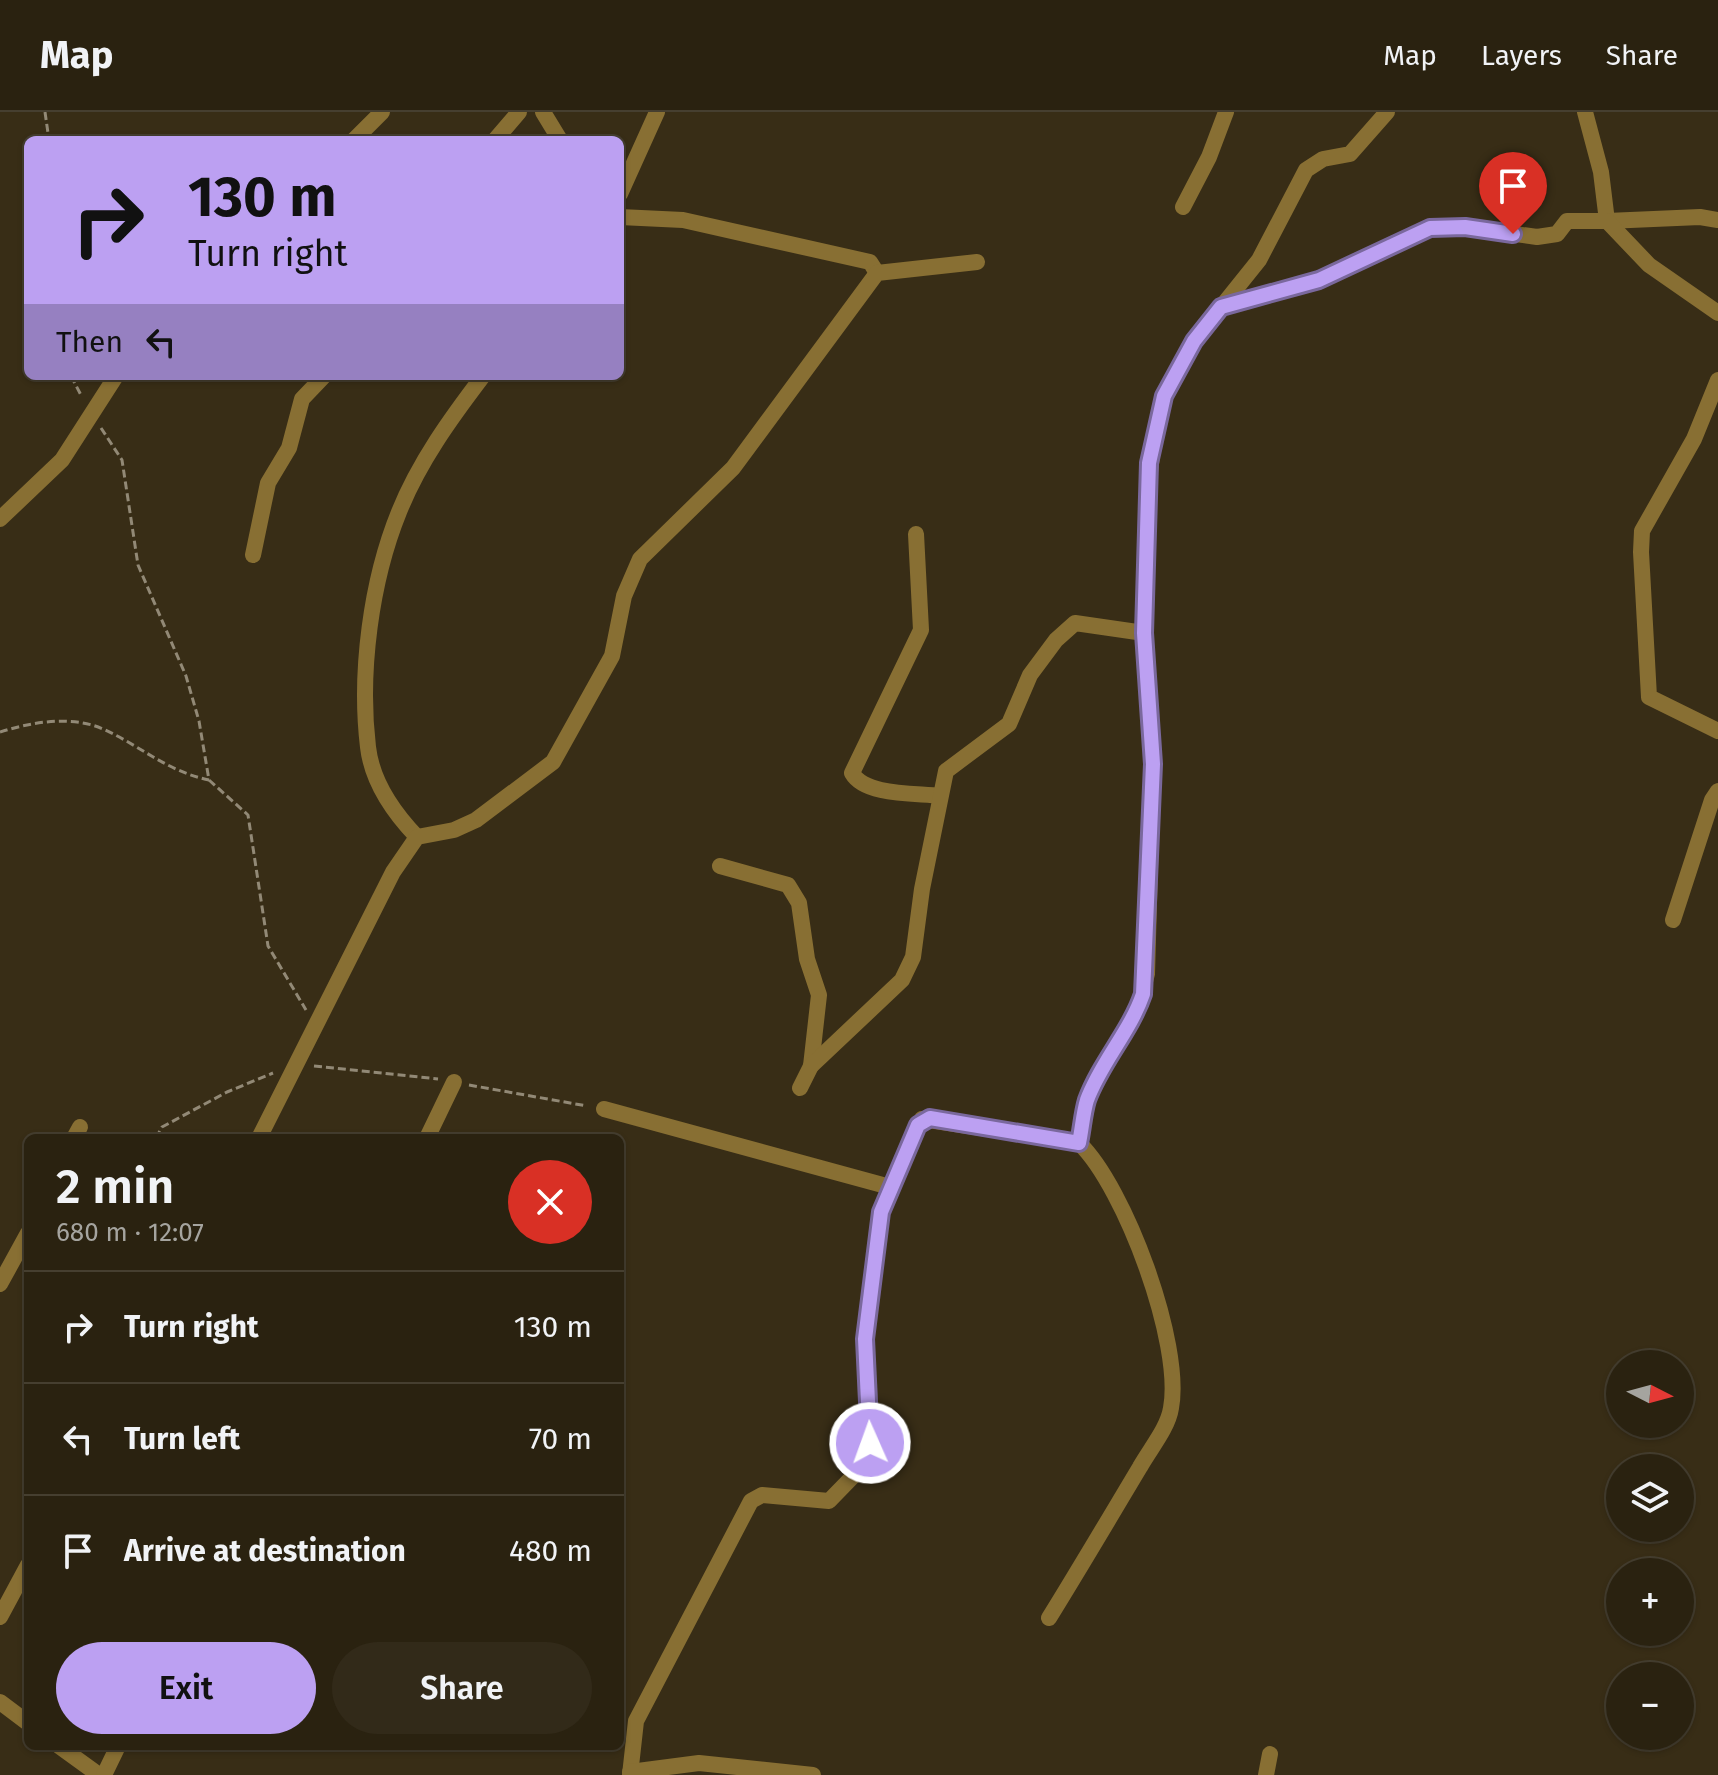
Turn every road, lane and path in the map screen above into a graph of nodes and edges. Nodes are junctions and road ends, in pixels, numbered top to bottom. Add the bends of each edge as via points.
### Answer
1 (45, 112) edge
2 (382, 112) edge
3 (519, 112) edge
4 (543, 112) edge
5 (657, 112) edge
6 (1226, 112) edge
7 (1387, 112) edge
8 (1585, 112) edge
9 (48, 136) edge
10 (358, 136) edge
11 (498, 136) edge
12 (558, 136) edge
13 (624, 185) edge
14 (1183, 207) dead end
15 (624, 217) edge
16 (1718, 220) edge
17 (1607, 221) junction
18 (977, 262) dead end
19 (877, 273) junction
20 (1221, 307) junction
21 (1718, 313) edge
22 (73, 380) edge
23 (114, 380) edge
24 (320, 380) edge
25 (480, 380) edge
26 (1718, 380) edge
27 (93, 415) junction
28 (0, 519) edge
29 (916, 534) dead end
30 (253, 555) dead end
31 (1144, 633) junction
32 (1718, 731) edge
33 (0, 732) edge
34 (209, 780) junction
35 (1718, 791) edge
36 (940, 796) junction
37 (417, 837) junction
38 (720, 866) dead end
39 (1673, 920) dead end
40 (317, 1025) junction
41 (297, 1063) junction
42 (811, 1066) junction
43 (454, 1082) dead end
44 (800, 1088) dead end
45 (604, 1109) dead end
46 (158, 1134) edge
47 (261, 1134) edge
48 (429, 1134) edge
49 (1079, 1143) junction
50 (890, 1187) junction
51 (24, 1240) edge
52 (0, 1284) edge
53 (24, 1572) edge
54 (0, 1617) edge
55 (1049, 1618) dead end
56 (0, 1702) edge
57 (24, 1720) edge
58 (65, 1750) edge
59 (116, 1750) edge
60 (1270, 1754) dead end
61 (630, 1773) edge
62 (102, 1775) edge
63 (813, 1775) edge
64 (1266, 1775) edge

1 - 9 path
2 - 10 street
3 - 11 street
4 - 12 street
5 - 13 street
6 - 14 street
7 - 20 street via 1350,154 1323,159 1306,170 1259,260
8 - 17 street
15 - 19 street via 723,228 870,262
16 - 17 street
17 - 20 street via 1567,221 1557,234 1537,237 1430,228 1319,280
17 - 21 street via 1649,265
18 - 19 street
19 - 37 street via 733,468 640,559 624,596 612,656 553,762 476,820
20 - 31 street via 1177,371 1155,432 1147,496
22 - 27 path
23 - 27 street
24 - 30 street via 302,399 289,448 268,483
25 - 37 street via 434,444 400,511 375,598 367,652 368,749 396,814
26 - 32 street via 1694,439 1642,531 1641,552 1649,697
27 - 28 street via 62,460
27 - 34 path via 122,460 138,565 186,676
29 - 36 street via 921,630 852,773 877,788
31 - 36 street via 1083,621 1069,627 1030,675 1009,724 948,768
31 - 49 street via 1153,764 1147,974 1136,1014 1087,1101
33 - 34 path via 39,720 101,728 180,774
34 - 40 path via 248,815 268,946
35 - 39 street
36 - 42 street via 908,969
37 - 40 street via 393,872
38 - 42 street via 788,885 799,903 807,959 819,995
40 - 41 street
41 - 46 path via 227,1092
41 - 47 street
42 - 44 street
43 - 48 street
45 - 50 street
49 - 50 street via 922,1119
49 - 55 street via 1098,1161 1112,1186 1153,1289 1167,1342 1171,1408
50 - 61 street via 881,1212 865,1339 870,1433 864,1465 829,1501 762,1495 751,1501 636,1721
51 - 52 street
53 - 54 street
56 - 57 street
58 - 62 street
59 - 62 street
60 - 64 street
61 - 63 street via 699,1763

